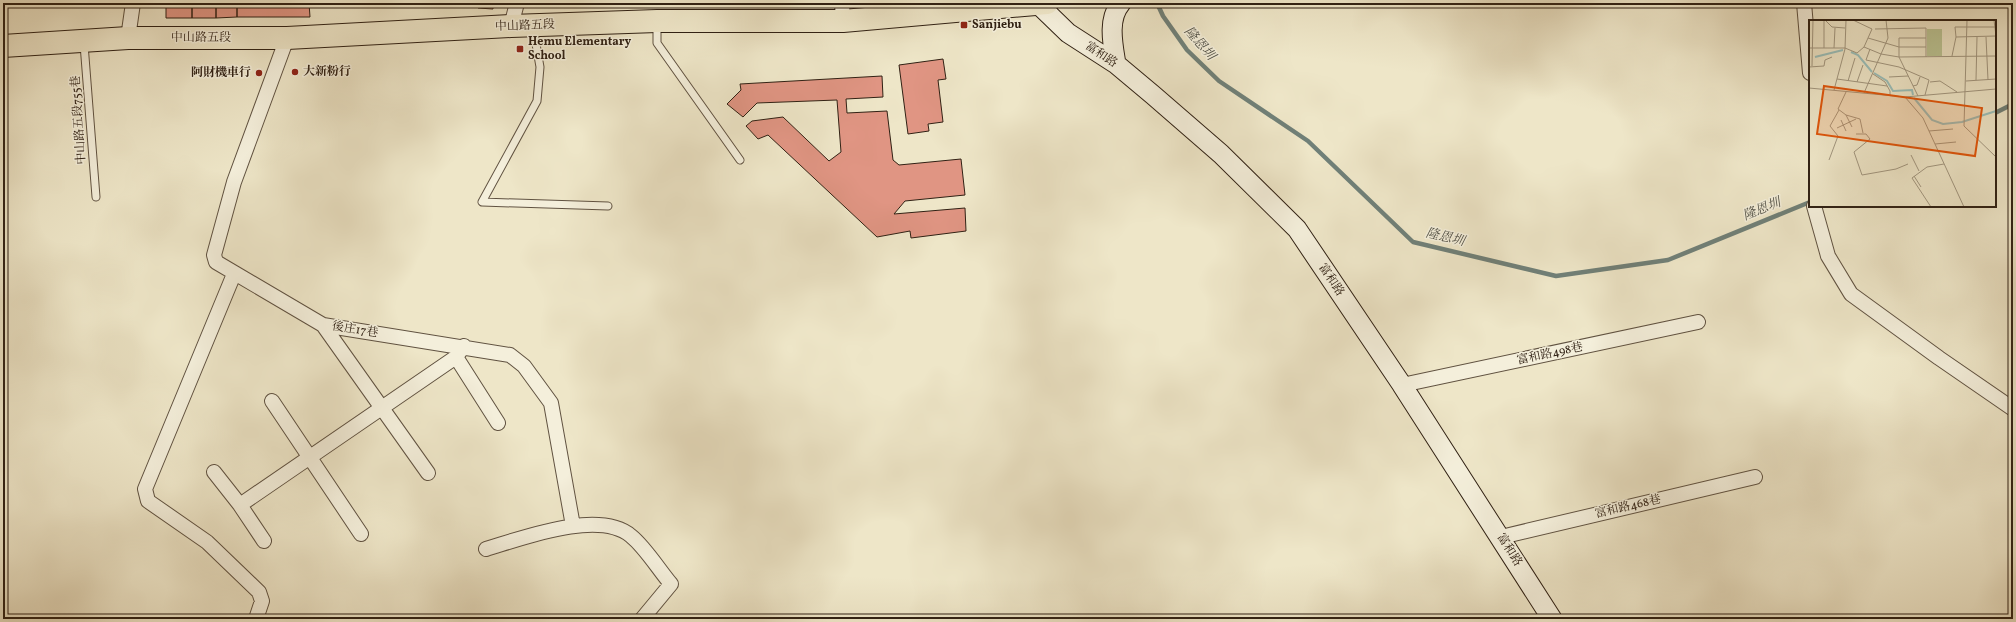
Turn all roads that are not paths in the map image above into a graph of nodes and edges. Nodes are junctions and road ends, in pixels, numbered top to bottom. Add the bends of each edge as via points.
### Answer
1 (133, 3) edge
2 (517, 3) edge
3 (1122, 3) edge
4 (1804, 3) edge
5 (1042, 4) edge
6 (842, 12) edge
7 (657, 21) junction
8 (510, 26) junction
9 (533, 27) junction
10 (128, 38) junction
11 (287, 38) junction
12 (84, 40) junction
13 (3, 46) edge
14 (1809, 61) edge
15 (1116, 64) junction
16 (740, 160) dead end
17 (96, 197) dead end
18 (608, 206) dead end
19 (1814, 210) edge
20 (234, 274) junction
21 (1698, 322) dead end
22 (323, 325) junction
23 (460, 352) junction
24 (1402, 385) junction
25 (272, 401) dead end
26 (383, 408) junction
27 (2013, 409) edge
28 (498, 423) dead end
29 (310, 458) junction
30 (214, 472) dead end
31 (428, 473) dead end
32 (1755, 477) dead end
33 (240, 505) junction
34 (573, 526) junction
35 (361, 534) dead end
36 (1501, 537) junction
37 (264, 541) dead end
38 (486, 549) dead end
39 (256, 619) edge
40 (642, 619) edge
41 (1552, 619) edge

1 - 10 street
2 - 8 street
3 - 15 street via 1111,36
4 - 14 street
5 - 6 main road, 中山路五段
5 - 15 street, 富和路 via 1068,33
6 - 7 main road, 中山路五段
7 - 9 main road, 中山路五段
7 - 16 lane via 657,43
8 - 9 main road, 中山路五段
8 - 11 main road, 中山路五段
9 - 18 lane via 540,67 538,102 482,202
10 - 11 main road, 中山路五段
10 - 12 main road, 中山路五段
11 - 20 street, 後庄17巷 via 234,182 214,255 216,262
12 - 13 main road, 中山路五段
12 - 17 lane, 中山路五段755巷
15 - 24 street, 富和路 via 1221,154 1297,228
19 - 27 street via 1828,256 1852,294
20 - 22 street, 後庄17巷
20 - 39 street via 145,489 148,500 207,542 259,592 262,601
21 - 24 street, 富和路498巷
22 - 23 street, 後庄17巷
22 - 26 street
23 - 26 street
23 - 28 street
23 - 34 street, 後庄17巷 via 510,355 524,366 551,403
24 - 36 street, 富和路
25 - 29 street
26 - 29 street
26 - 31 street
29 - 33 street
29 - 35 street
30 - 33 street
32 - 36 street, 富和路468巷
33 - 37 street
34 - 38 street
34 - 40 street via 612,526 631,536 671,584
36 - 41 street, 富和路

